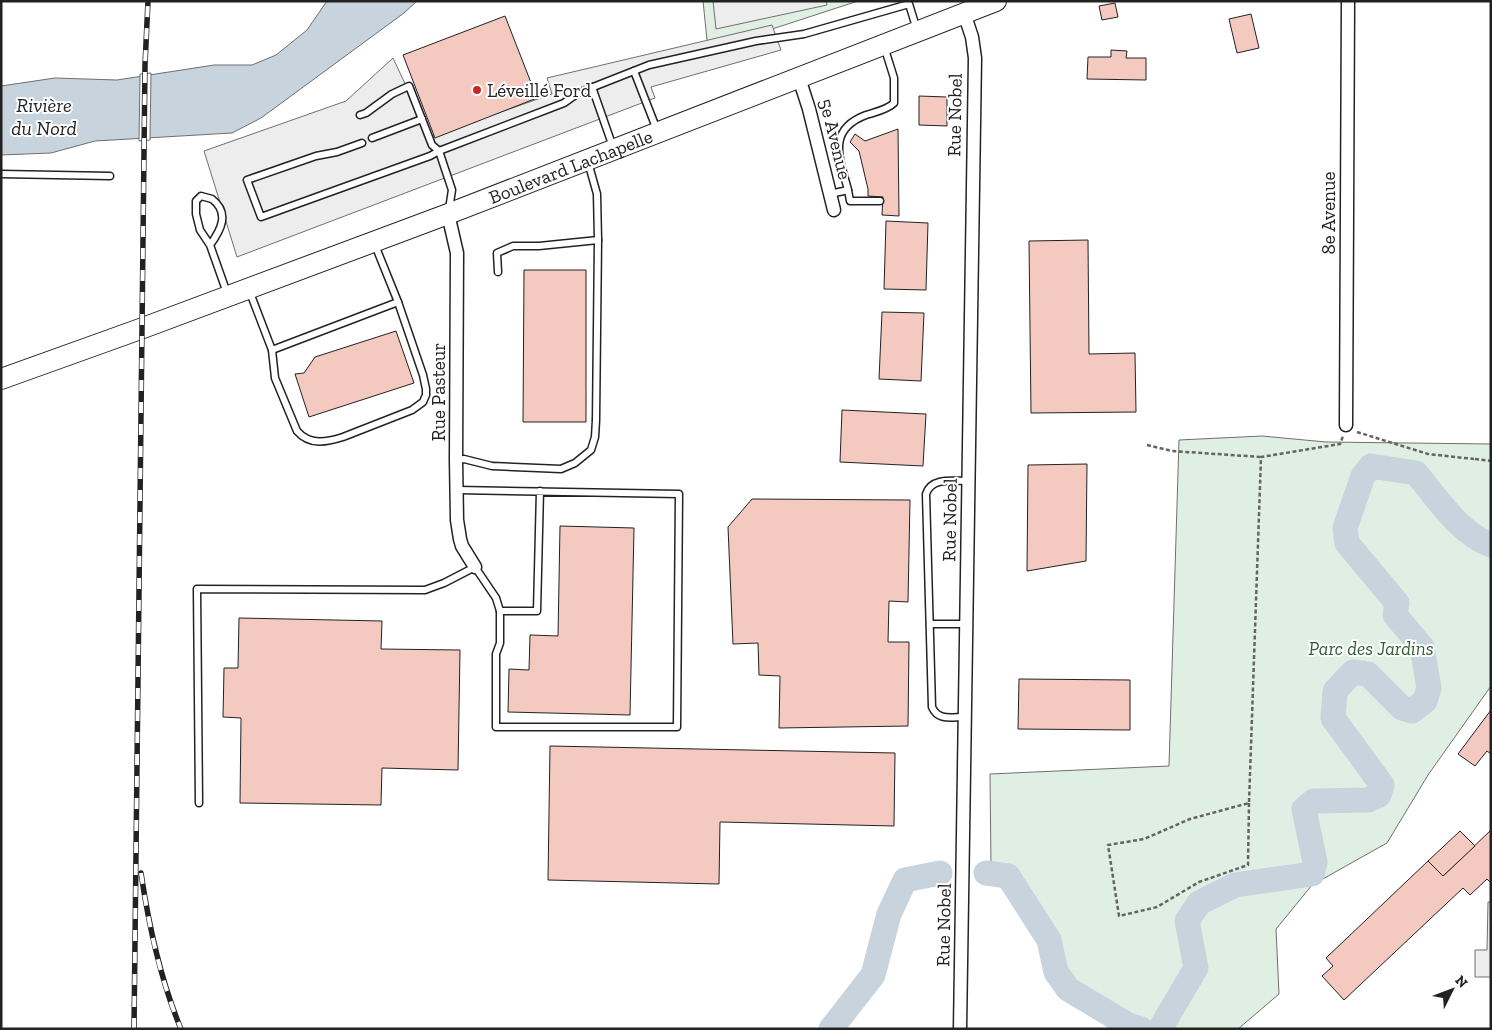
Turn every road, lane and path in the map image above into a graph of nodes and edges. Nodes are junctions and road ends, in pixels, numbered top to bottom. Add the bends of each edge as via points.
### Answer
1 (996, 1) edge
2 (1348, 1) edge
3 (964, 13) junction
4 (917, 31) junction
5 (884, 45) junction
6 (634, 71) junction
7 (799, 78) junction
8 (592, 87) junction
9 (360, 115) dead end
10 (422, 119) junction
11 (658, 133) junction
12 (372, 138) dead end
13 (362, 143) dead end
14 (614, 150) junction
15 (439, 151) junction
16 (588, 161) junction
17 (1, 174) edge
18 (110, 176) dead end
19 (848, 190) junction
20 (830, 194) junction
21 (880, 201) dead end
22 (834, 210) dead end
23 (448, 214) junction
24 (598, 240) junction
25 (374, 242) junction
26 (210, 245) junction
27 (498, 272) dead end
28 (248, 289) junction
29 (228, 296) junction
30 (398, 302) junction
31 (272, 350) junction
32 (1, 379) edge
33 (1346, 425) junction
34 (1147, 445) dead end
35 (1261, 457) junction
36 (456, 460) junction
37 (1491, 461) edge
38 (968, 481) junction
39 (457, 490) junction
40 (540, 491) junction
41 (475, 567) junction
42 (500, 611) junction
43 (930, 624) junction
44 (966, 624) junction
45 (964, 717) junction
46 (199, 803) dead end
47 (1249, 803) junction
48 (960, 1029) edge

1 - 3 main road, Boulevard Lachapelle
2 - 33 street, 8e Avenue
3 - 4 main road, Boulevard Lachapelle
3 - 38 street, Rue Nobel via 975,58
4 - 5 main road, Boulevard Lachapelle
4 - 6 lane via 909,4 804,34 756,41
5 - 7 main road, Boulevard Lachapelle
5 - 19 lane via 894,78 894,103 854,121 841,137 838,152
6 - 8 lane
6 - 11 lane
7 - 11 main road, Boulevard Lachapelle
7 - 20 street, 5e Avenue
8 - 14 lane
8 - 15 lane via 578,92 564,103
9 - 10 lane via 409,86
10 - 12 lane
10 - 15 lane via 432,145
11 - 14 main road, Boulevard Lachapelle
13 - 15 lane via 247,180 261,217
14 - 16 main road, Boulevard Lachapelle
15 - 23 lane via 452,190
16 - 23 main road, Boulevard Lachapelle
16 - 24 lane via 597,194
17 - 18 lane
19 - 20 lane
19 - 21 lane via 850,201
20 - 22 street, 5e Avenue
23 - 25 main road, Boulevard Lachapelle
23 - 36 street, Rue Pasteur via 457,253
24 - 27 lane via 513,246 497,252
24 - 36 lane via 596,420 591,450 561,469 492,466
25 - 28 main road, Boulevard Lachapelle
25 - 30 lane
26 - 26 lane via 222,225 222,210 212,199 201,196 196,201 196,214 200,230
26 - 29 lane
28 - 29 main road, Boulevard Lachapelle
28 - 31 lane
29 - 32 main road, Boulevard Lachapelle
30 - 31 lane
30 - 31 lane via 423,375 426,395 423,402 412,410 344,437 314,442 298,432 275,378
33 - 35 path via 1340,444
33 - 37 path via 1358,434 1428,454
34 - 35 path
35 - 47 path
36 - 39 street, Rue Pasteur
38 - 43 lane via 936,482 931,484 926,494
38 - 44 street, Rue Nobel
39 - 40 lane
39 - 41 street, Rue Pasteur via 460,539
40 - 42 lane via 537,611
40 - 42 lane via 679,494 677,726 496,727 496,654 500,642
41 - 42 lane via 496,598
41 - 46 lane via 425,590 197,589
43 - 44 lane
43 - 45 lane via 932,708 940,717
44 - 45 street, Rue Nobel
45 - 48 street, Rue Nobel
47 - 47 path via 1190,819 1144,839 1108,845 1119,916 1157,907 1199,882 1248,865

